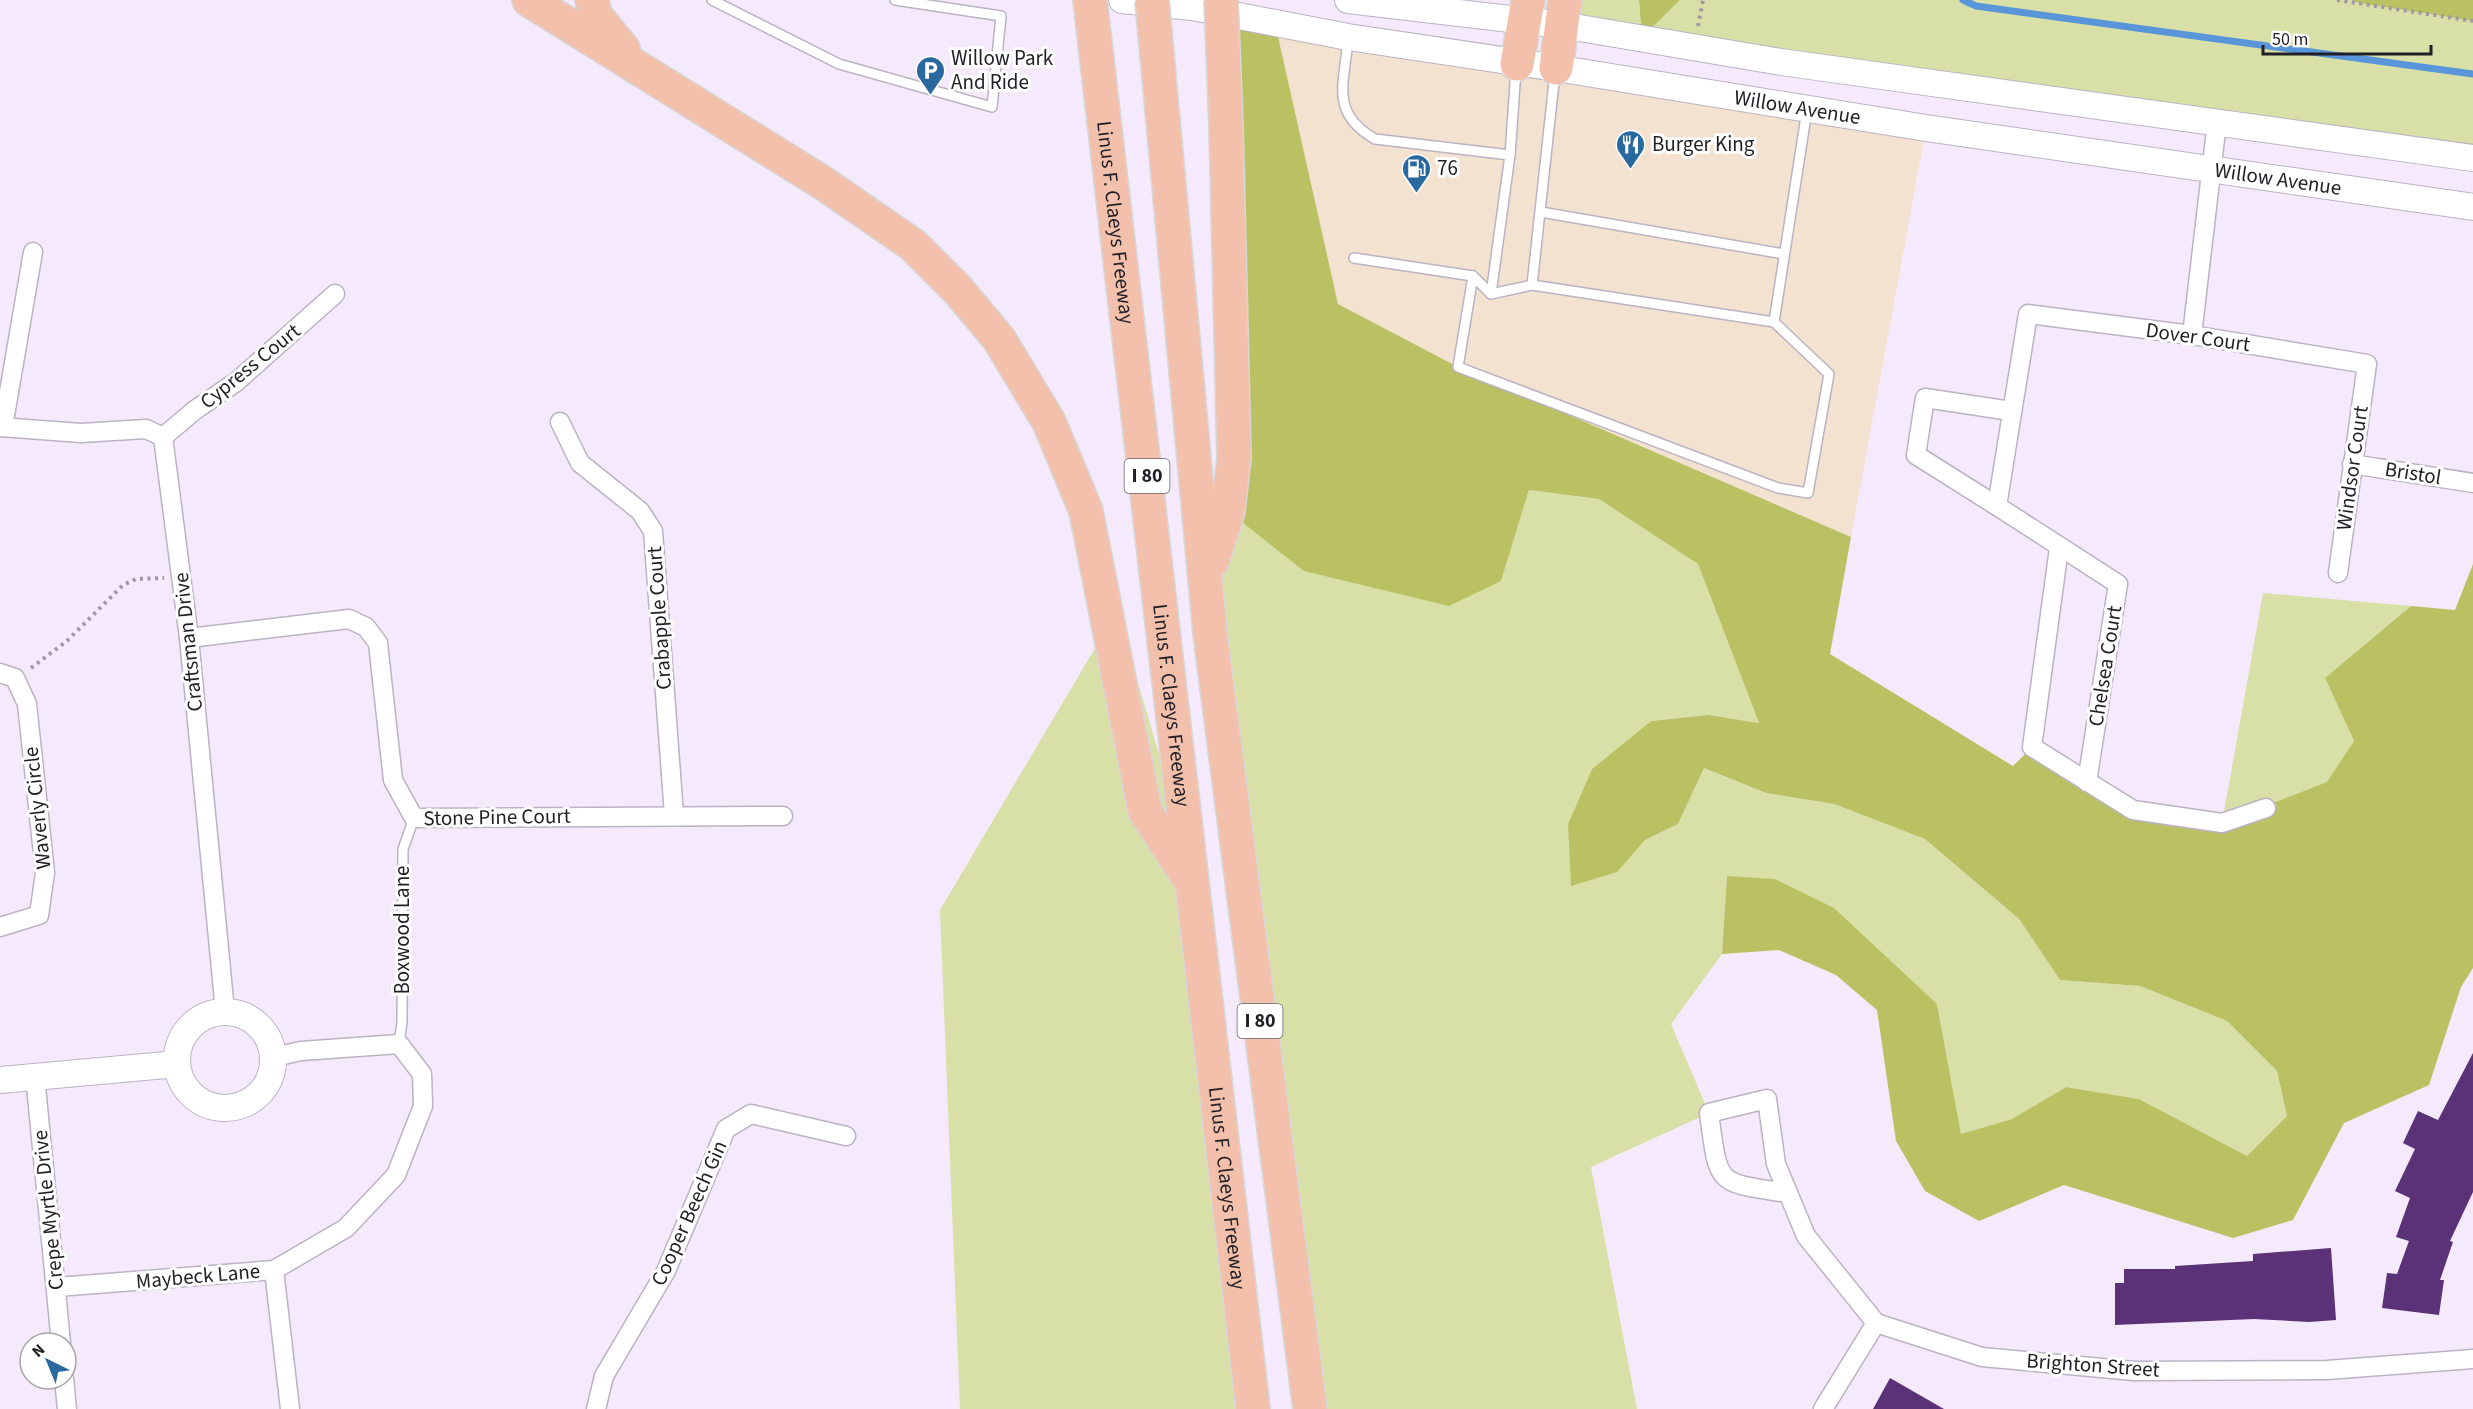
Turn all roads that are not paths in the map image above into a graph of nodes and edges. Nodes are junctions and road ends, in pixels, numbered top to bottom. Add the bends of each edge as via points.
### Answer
1 (529, 0) edge
2 (592, 0) edge
3 (712, 0) edge
4 (895, 0) edge
5 (1090, 0) edge
6 (1122, 0) edge
7 (1152, 0) edge
8 (1221, 0) edge
9 (1348, 0) edge
10 (1526, 11) edge
11 (1563, 13) edge
12 (1348, 37) junction
13 (1517, 64) junction
14 (1556, 68) junction
15 (639, 69) junction
16 (1807, 109) junction
17 (2217, 122) junction
18 (1510, 155) junction
19 (2473, 158) edge
20 (2212, 168) junction
21 (2473, 207) edge
22 (1541, 212) junction
23 (33, 252) dead end
24 (1784, 254) junction
25 (1354, 258) dead end
26 (1473, 276) junction
27 (1532, 285) junction
28 (335, 294) dead end
29 (1491, 294) junction
30 (1774, 322) junction
31 (2192, 335) junction
32 (2367, 364) joint
33 (2011, 411) junction
34 (560, 422) dead end
35 (2, 427) edge
36 (163, 437) junction
37 (2352, 464) junction
38 (2473, 483) edge
39 (1997, 506) junction
40 (2059, 548) junction
41 (2338, 573) dead end
42 (1207, 578) junction
43 (189, 638) junction
44 (8, 675) edge
45 (2087, 782) junction
46 (2266, 808) dead end
47 (674, 815) junction
48 (783, 816) dead end
49 (414, 818) junction
50 (1195, 886) junction
51 (0, 927) edge
52 (225, 1011) junction
53 (399, 1044) junction
54 (274, 1057) junction
55 (177, 1064) junction
56 (35, 1076) junction
57 (0, 1080) edge
58 (846, 1136) dead end
59 (1788, 1193) junction
60 (274, 1270) junction
61 (57, 1287) junction
62 (1876, 1323) junction
63 (60, 1331) edge
64 (2473, 1359) edge
65 (65, 1391) edge
66 (67, 1409) edge
67 (290, 1409) edge
68 (596, 1409) edge
69 (1253, 1409) edge
70 (1310, 1409) edge
71 (1823, 1409) edge

1 - 15 highway
2 - 15 highway via 595,15
3 - 4 lane via 839,64 992,107 1001,16
5 - 50 highway, Linus F. Claeys Freeway / I 80
6 - 12 street, Willow Avenue via 1192,7
7 - 42 highway, I 80, bridge
8 - 42 highway, bridge via 1234,457 1228,511
9 - 10 street, Willow Avenue
10 - 11 street, Willow Avenue
10 - 13 highway
11 - 14 highway
11 - 17 street, Willow Avenue via 1781,62
12 - 13 street, Willow Avenue
12 - 18 lane via 1342,103 1356,128 1375,139
13 - 14 street, Willow Avenue
13 - 18 lane
14 - 16 street, Willow Avenue
14 - 22 lane
15 - 50 highway via 823,183 913,245 999,339 1049,422 1086,511 1145,811
16 - 20 street, Willow Avenue
16 - 24 lane
17 - 19 street, Willow Avenue
17 - 20 street
18 - 29 lane
20 - 21 street, Willow Avenue
20 - 31 street
22 - 24 lane
22 - 27 lane
23 - 35 street
24 - 30 lane
25 - 26 lane
26 - 29 lane
26 - 30 lane via 1458,367 1778,488 1808,494 1829,374
27 - 29 lane
27 - 30 lane
28 - 36 street, Cypress Court via 236,382
31 - 32 street, Dover Court
31 - 33 street, Dover Court via 2028,314
32 - 37 street, Windsor Court
33 - 39 street
33 - 39 street, Chelsea Court via 1925,398 1917,443 1916,455
34 - 47 street, Crabapple Court via 580,463 640,511 653,531
35 - 36 street via 81,434 146,429
36 - 43 street, Craftsman Drive
37 - 38 street, Bristol
37 - 41 street, Windsor Court
39 - 40 street, Chelsea Court
40 - 45 street via 2032,747
40 - 45 street, Chelsea Court via 2118,584
42 - 70 highway, I 80 via 1210,633
43 - 49 street, Stone Pine Court via 349,619 366,627 378,643 393,780
43 - 52 street, Craftsman Drive
44 - 51 street, Waverly Circle via 27,704 45,873 39,915
45 - 46 street via 2133,810 2222,823
47 - 48 street, Stone Pine Court
47 - 49 street, Stone Pine Court
49 - 53 lane, Boxwood Lane via 403,849
50 - 69 highway, Linus F. Claeys Freeway / I 80
52 - 54 street via 245,1015 261,1027 272,1044
52 - 55 street via 208,1014 193,1024 179,1046
53 - 54 street via 301,1051
53 - 60 street, Maybeck Lane via 422,1074 423,1106 396,1175 346,1228
54 - 55 street via 271,1076 261,1092 246,1104 228,1108 209,1106 193,1096 182,1081
55 - 56 street
56 - 57 street
56 - 61 street, Crepe Myrtle Drive
58 - 68 street, Cooper Beech Gin via 751,1114 726,1129 666,1271 604,1376
59 - 59 street via 1776,1164 1767,1099 1709,1113 1716,1167 1732,1185
59 - 62 street via 1806,1236
60 - 61 street, Maybeck Lane
60 - 67 street
61 - 63 street, Crepe Myrtle Drive
62 - 64 street, Brighton Street via 1983,1357 2134,1371 2327,1370
62 - 71 street
65 - 66 street

